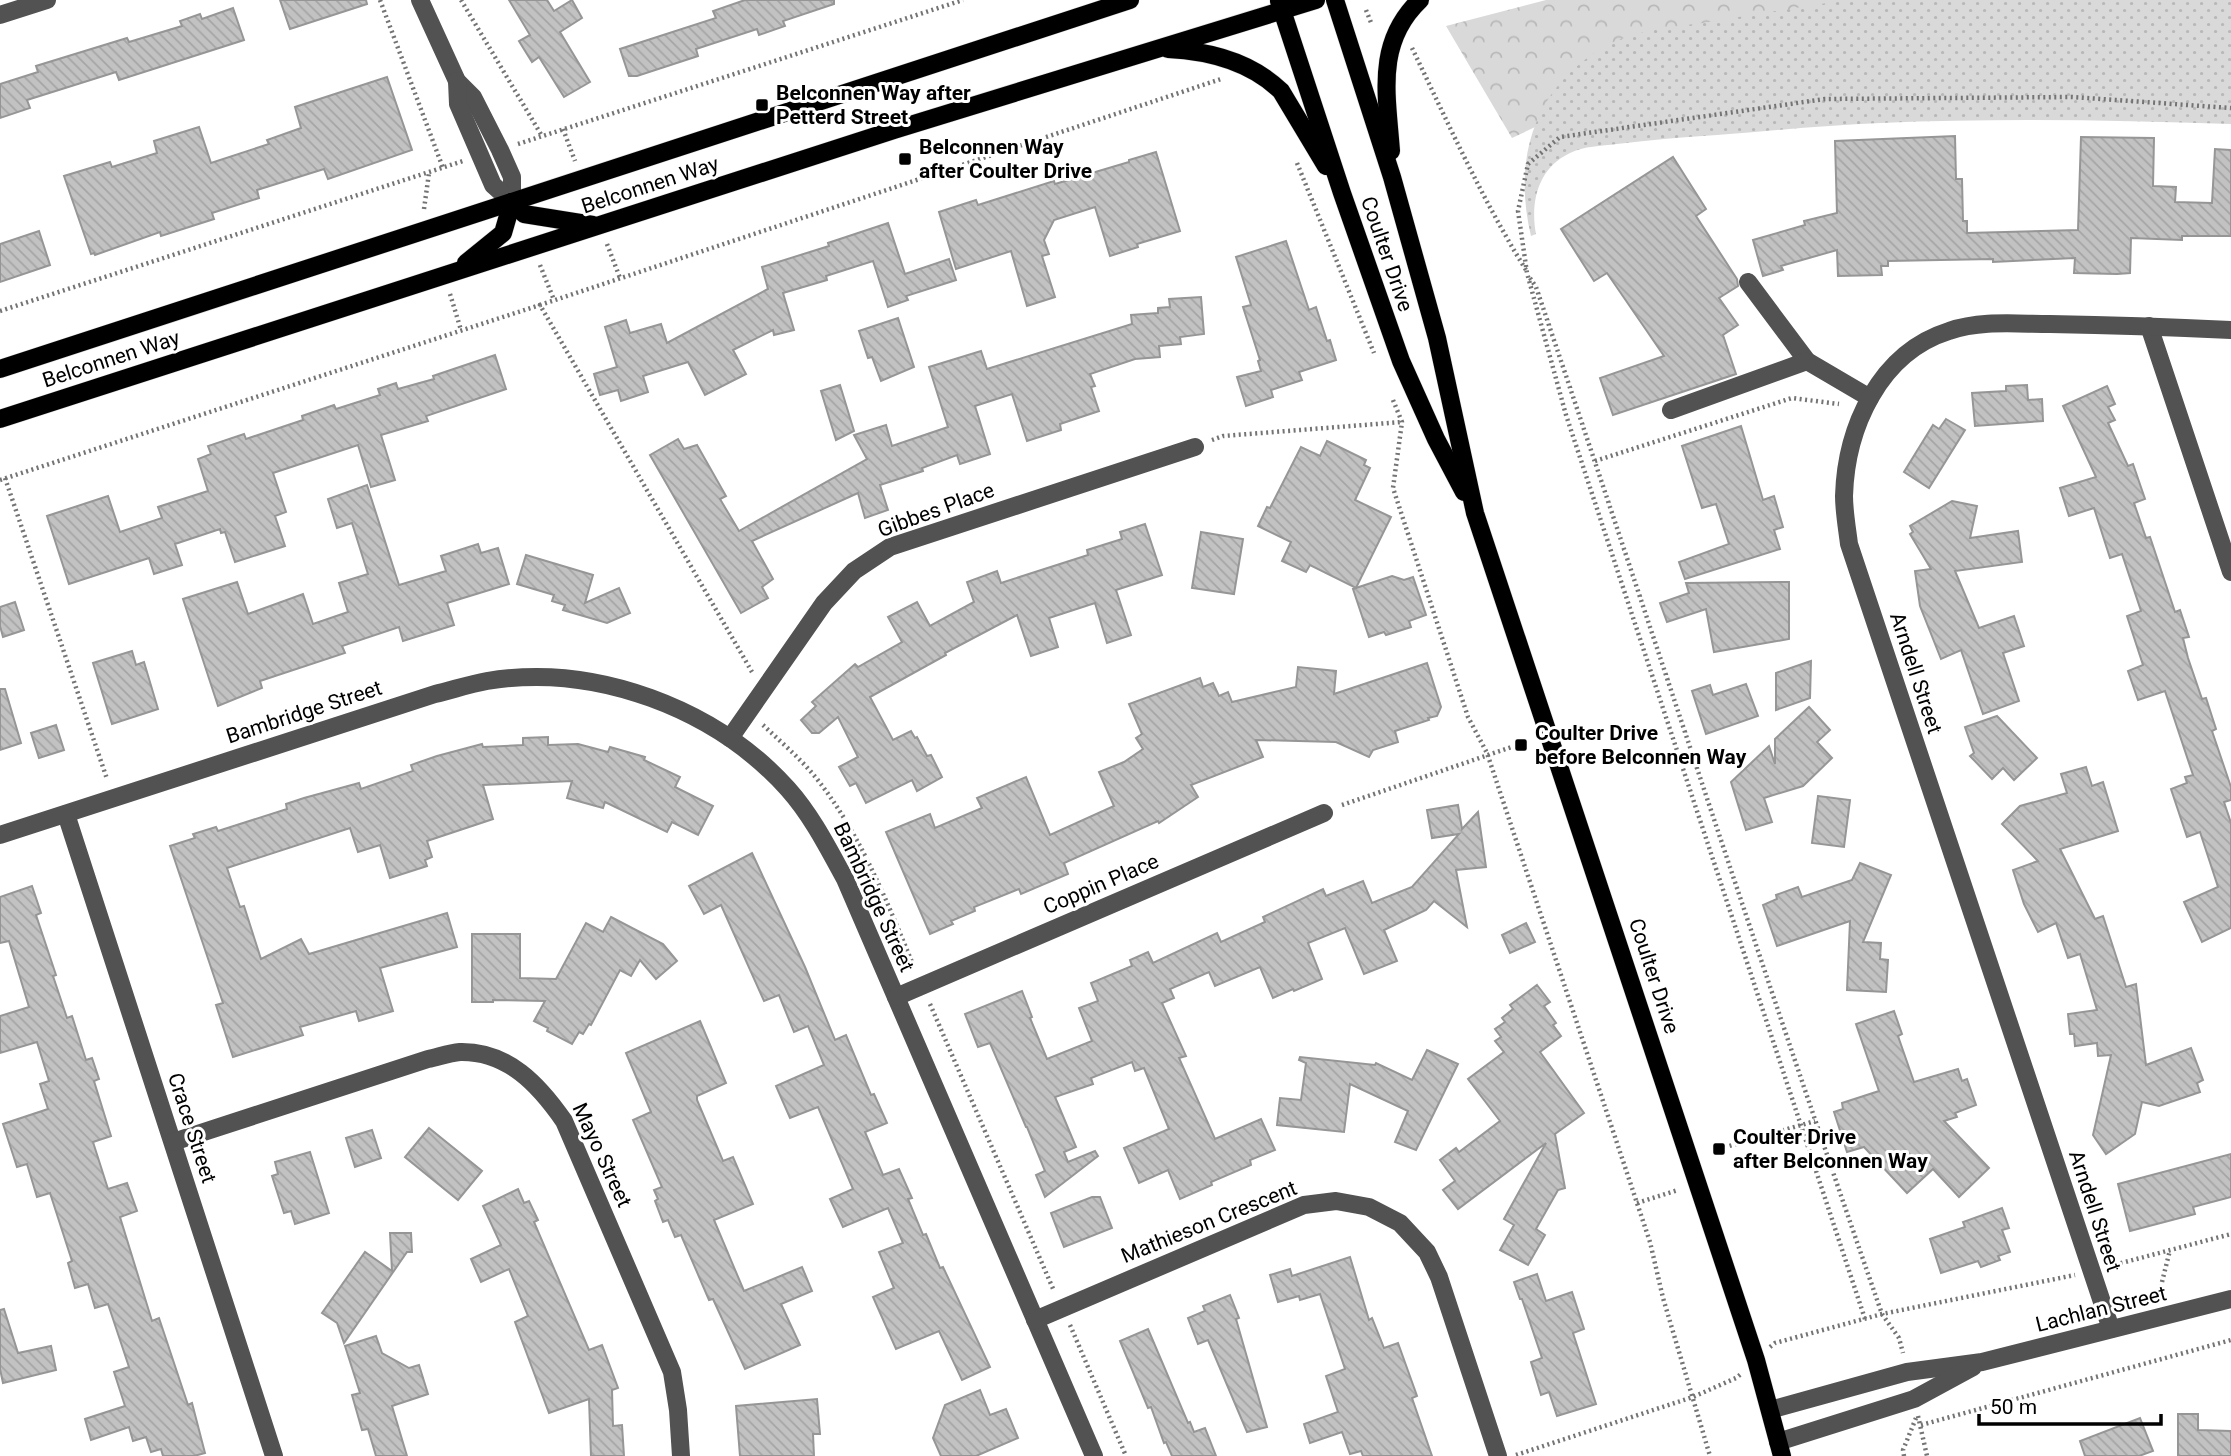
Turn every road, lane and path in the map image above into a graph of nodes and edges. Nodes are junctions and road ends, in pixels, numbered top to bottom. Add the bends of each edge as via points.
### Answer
1 (47, 0) edge
2 (380, 0) edge
3 (419, 0) edge
4 (461, 0) edge
5 (1101, 0) edge
6 (1130, 0) edge
7 (1316, 0) edge
8 (1335, 0) edge
9 (1420, 0) edge
10 (1280, 5) edge
11 (1366, 10) dead end
12 (0, 15) edge
13 (1050, 27) junction
14 (1365, 27) dead end
15 (1408, 38) dead end
16 (1155, 48) junction
17 (1230, 77) dead end
18 (2231, 108) edge
19 (541, 136) dead end
20 (1293, 151) dead end
21 (443, 168) dead end
22 (429, 172) dead end
23 (1392, 177) junction
24 (1342, 193) junction
25 (512, 202) junction
26 (424, 214) dead end
27 (600, 225) junction
28 (531, 247) junction
29 (456, 271) junction
30 (1527, 273) junction
31 (1748, 282) dead end
32 (554, 300) junction
33 (540, 305) junction
34 (2149, 326) junction
35 (2231, 330) edge
36 (1377, 360) dead end
37 (1807, 361) junction
38 (0, 369) edge
39 (1392, 397) dead end
40 (1867, 403) junction
41 (1671, 410) dead end
42 (0, 419) edge
43 (1402, 422) junction
44 (1195, 447) joint
45 (1595, 461) junction
46 (3, 479) edge
47 (1475, 513) junction
48 (2231, 572) edge
49 (762, 691) junction
50 (1550, 734) junction
51 (730, 738) junction
52 (1487, 754) junction
53 (115, 797) junction
54 (1324, 813) joint
55 (66, 814) junction
56 (0, 835) edge
57 (896, 998) junction
58 (1815, 1121) junction
59 (1802, 1125) junction
60 (173, 1142) junction
61 (1720, 1149) dead end
62 (1679, 1189) dead end
63 (1637, 1203) junction
64 (2231, 1234) edge
65 (2170, 1250) junction
66 (2091, 1272) junction
67 (2110, 1277) dead end
68 (2231, 1299) edge
69 (2148, 1302) dead end
70 (1882, 1314) junction
71 (1865, 1319) junction
72 (1035, 1320) junction
73 (2111, 1329) junction
74 (1899, 1338) dead end
75 (2231, 1340) edge
76 (1756, 1360) junction
77 (1982, 1362) junction
78 (1693, 1397) junction
79 (1770, 1410) junction
80 (1918, 1414) dead end
81 (1780, 1449) edge
82 (274, 1456) edge
83 (681, 1456) edge
84 (1094, 1456) edge
85 (1498, 1456) edge
86 (1513, 1456) edge
87 (1710, 1456) edge
88 (1904, 1456) edge
89 (1927, 1456) edge

1 - 12 street
2 - 21 path
3 - 25 street via 457,81 473,97 504,159 512,177
4 - 19 path
5 - 13 main road
6 - 13 main road, Belconnen Way
7 - 10 main road, Belconnen Way
8 - 23 main road, Coulter Drive
9 - 23 main road via 1399,25 1386,63
10 - 16 main road, Belconnen Way
10 - 24 main road, Coulter Drive
11 - 14 path via 1372,25
13 - 25 main road, Belconnen Way
15 - 30 path via 1467,164
16 - 24 main road via 1213,55 1271,81
16 - 27 main road, Belconnen Way
17 - 32 path
18 - 30 path via 2072,97 1825,99 1560,137 1528,164 1518,211
20 - 36 path
22 - 26 path
23 - 47 main road, Coulter Drive via 1437,338
24 - 47 main road, Coulter Drive via 1401,361
25 - 27 main road via 524,214
25 - 29 main road via 503,233
25 - 38 main road, Belconnen Way
27 - 28 main road, Belconnen Way
28 - 29 main road, Belconnen Way
28 - 32 path
29 - 42 main road, Belconnen Way
30 - 45 path via 1536,287
30 - 59 path via 1566,415
31 - 37 street
32 - 33 path
33 - 46 path
33 - 49 path
34 - 35 street, Arndell Street
34 - 40 street, Arndell Street via 1986,324 1948,331 1913,348 1884,376
34 - 48 street
37 - 40 street
37 - 41 street
39 - 43 path
40 - 45 path via 1792,398
40 - 66 street, Arndell Street via 1849,452 1844,498 1849,544
43 - 44 path via 1223,436
43 - 52 path via 1393,488 1468,717
44 - 49 street, Gibbes Place via 890,547 854,571 824,603
45 - 58 path
46 - 53 path
47 - 50 main road, Coulter Drive
49 - 51 street, Gibbes Place
50 - 52 path
50 - 76 main road, Coulter Drive
51 - 53 street, Bambridge Street via 678,709 596,683 541,677 487,681
51 - 57 street, Bambridge Street via 788,789 820,831
52 - 54 path
52 - 63 path
53 - 55 street, Bambridge Street
54 - 57 street, Coppin Place
55 - 56 street, Bambridge Street
55 - 60 street, Crace Street
57 - 72 street, Bambridge Street
58 - 59 path
58 - 70 path
59 - 61 path
59 - 71 path
60 - 82 street, Crace Street
60 - 83 street, Mayo Street via 428,1059 457,1052 503,1061 531,1079 564,1121 672,1373
62 - 63 path
63 - 78 path
64 - 65 path
65 - 67 path via 2106,1267
65 - 69 path via 2157,1302
66 - 70 path
66 - 73 street, Arndell Street
68 - 73 street, Lachlan Street
70 - 71 path
70 - 74 path
71 - 76 path via 1775,1343
72 - 84 street, Bambridge Street
72 - 85 street, Mathieson Crescent via 1304,1205 1336,1201 1369,1207 1400,1223 1427,1252
73 - 77 street, Lachlan Street
75 - 89 path via 1921,1425
76 - 78 path via 1736,1378
76 - 79 main road, Coulter Drive
77 - 79 street, Lachlan Street via 1907,1372
77 - 81 street, Lachlan Street via 1914,1399
78 - 86 path
78 - 87 path
79 - 81 main road, Coulter Drive
80 - 88 path

